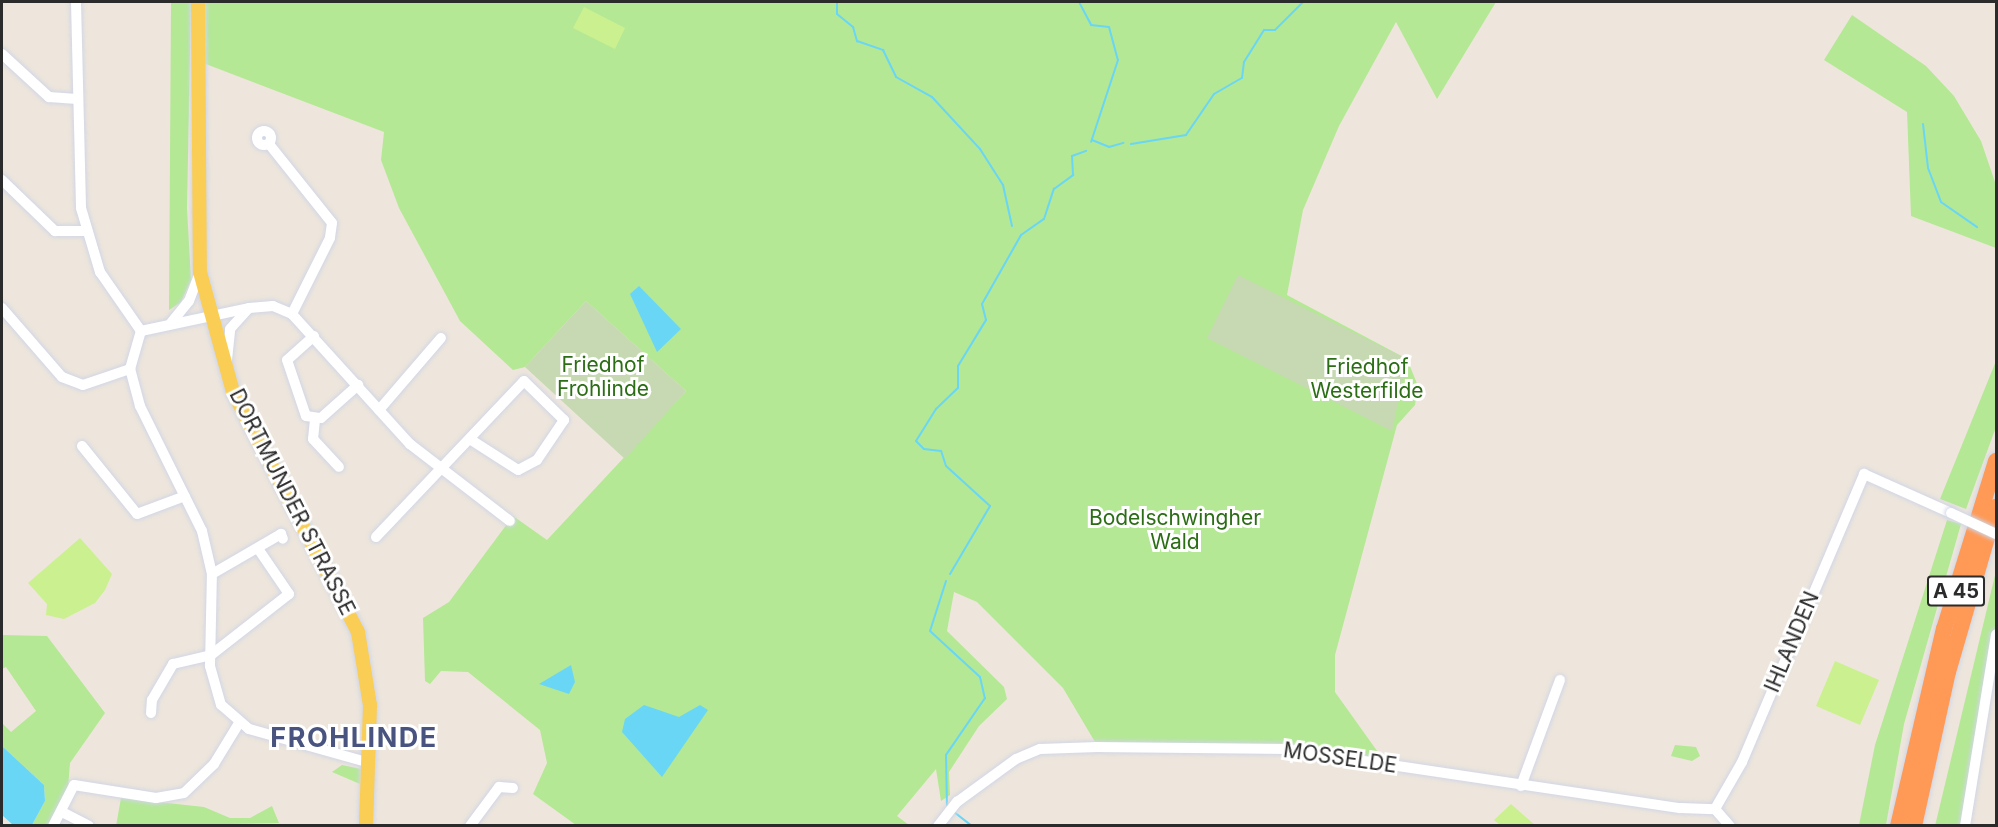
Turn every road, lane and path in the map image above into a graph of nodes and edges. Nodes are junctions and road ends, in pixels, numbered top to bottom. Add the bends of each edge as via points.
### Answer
1 (76, 2) edge
2 (198, 2) edge
3 (2, 54) edge
4 (77, 99) junction
5 (269, 144) dead end
6 (2, 180) edge
7 (86, 231) junction
8 (200, 273) junction
9 (2, 308) edge
10 (249, 308) junction
11 (292, 314) junction
12 (209, 316) junction
13 (171, 323) junction
14 (141, 332) junction
15 (314, 336) junction
16 (441, 338) dead end
17 (130, 369) junction
18 (226, 372) junction
19 (358, 385) junction
20 (379, 410) junction
21 (315, 420) junction
22 (471, 440) junction
23 (82, 446) dead end
24 (1996, 461) edge
25 (339, 467) dead end
26 (443, 471) junction
27 (184, 496) junction
28 (1996, 507) edge
29 (510, 521) dead end
30 (1996, 534) edge
31 (376, 537) dead end
32 (284, 539) dead end
33 (259, 550) junction
34 (212, 573) junction
35 (1996, 634) edge
36 (211, 656) junction
37 (1560, 680) dead end
38 (152, 713) dead end
39 (239, 723) junction
40 (370, 763) junction
41 (1521, 786) junction
42 (513, 788) dead end
43 (1715, 809) junction
44 (63, 812) junction
45 (53, 825) edge
46 (89, 825) edge
47 (366, 825) edge
48 (470, 825) edge
49 (938, 825) edge
50 (1730, 825) edge
51 (1898, 825) edge
52 (1914, 825) edge
53 (1965, 825) edge

1 - 4 street
2 - 8 main road, DORTMUNDER STRASSE
3 - 4 street via 49,97
4 - 7 street via 77,173
5 - 11 street via 332,223 330,238
6 - 7 street via 56,231
7 - 14 street via 100,272
8 - 12 main road, DORTMUNDER STRASSE
8 - 13 street via 189,302
9 - 17 street via 62,376 83,385
10 - 11 street via 273,306
10 - 12 street
10 - 18 street via 230,329
11 - 15 street
12 - 13 street
12 - 18 main road, DORTMUNDER STRASSE
13 - 14 street
14 - 17 street
15 - 19 street
15 - 21 street via 287,365 306,416
16 - 20 street
17 - 27 street via 140,406
18 - 40 main road, DORTMUNDER STRASSE via 358,632 367,674
19 - 20 street
19 - 21 street
20 - 26 street
21 - 25 street via 313,439
22 - 22 street via 518,470 545,451 564,420 524,381
22 - 26 street
23 - 27 street via 137,514
24 - 51 highway, A 45 via 1944,630
26 - 29 street
26 - 31 street
27 - 34 street via 202,531
28 - 52 highway, A 45 via 1951,661
30 - 43 street, IHLANDEN, bridge via 1864,474 1742,762
32 - 33 street via 281,534
33 - 34 street
33 - 36 street via 289,594
34 - 36 street
35 - 53 street
36 - 38 street via 173,664 152,700
36 - 39 street via 214,689
37 - 41 street
39 - 40 street
39 - 44 street via 214,764 184,793 156,798 74,785
40 - 47 main road, DORTMUNDER STRASSE
41 - 43 street, MOSSELDE
41 - 49 street, MOSSELDE via 1284,749 1040,749 1016,759 957,802
42 - 48 street via 498,787
43 - 50 street
44 - 45 street
44 - 46 street

